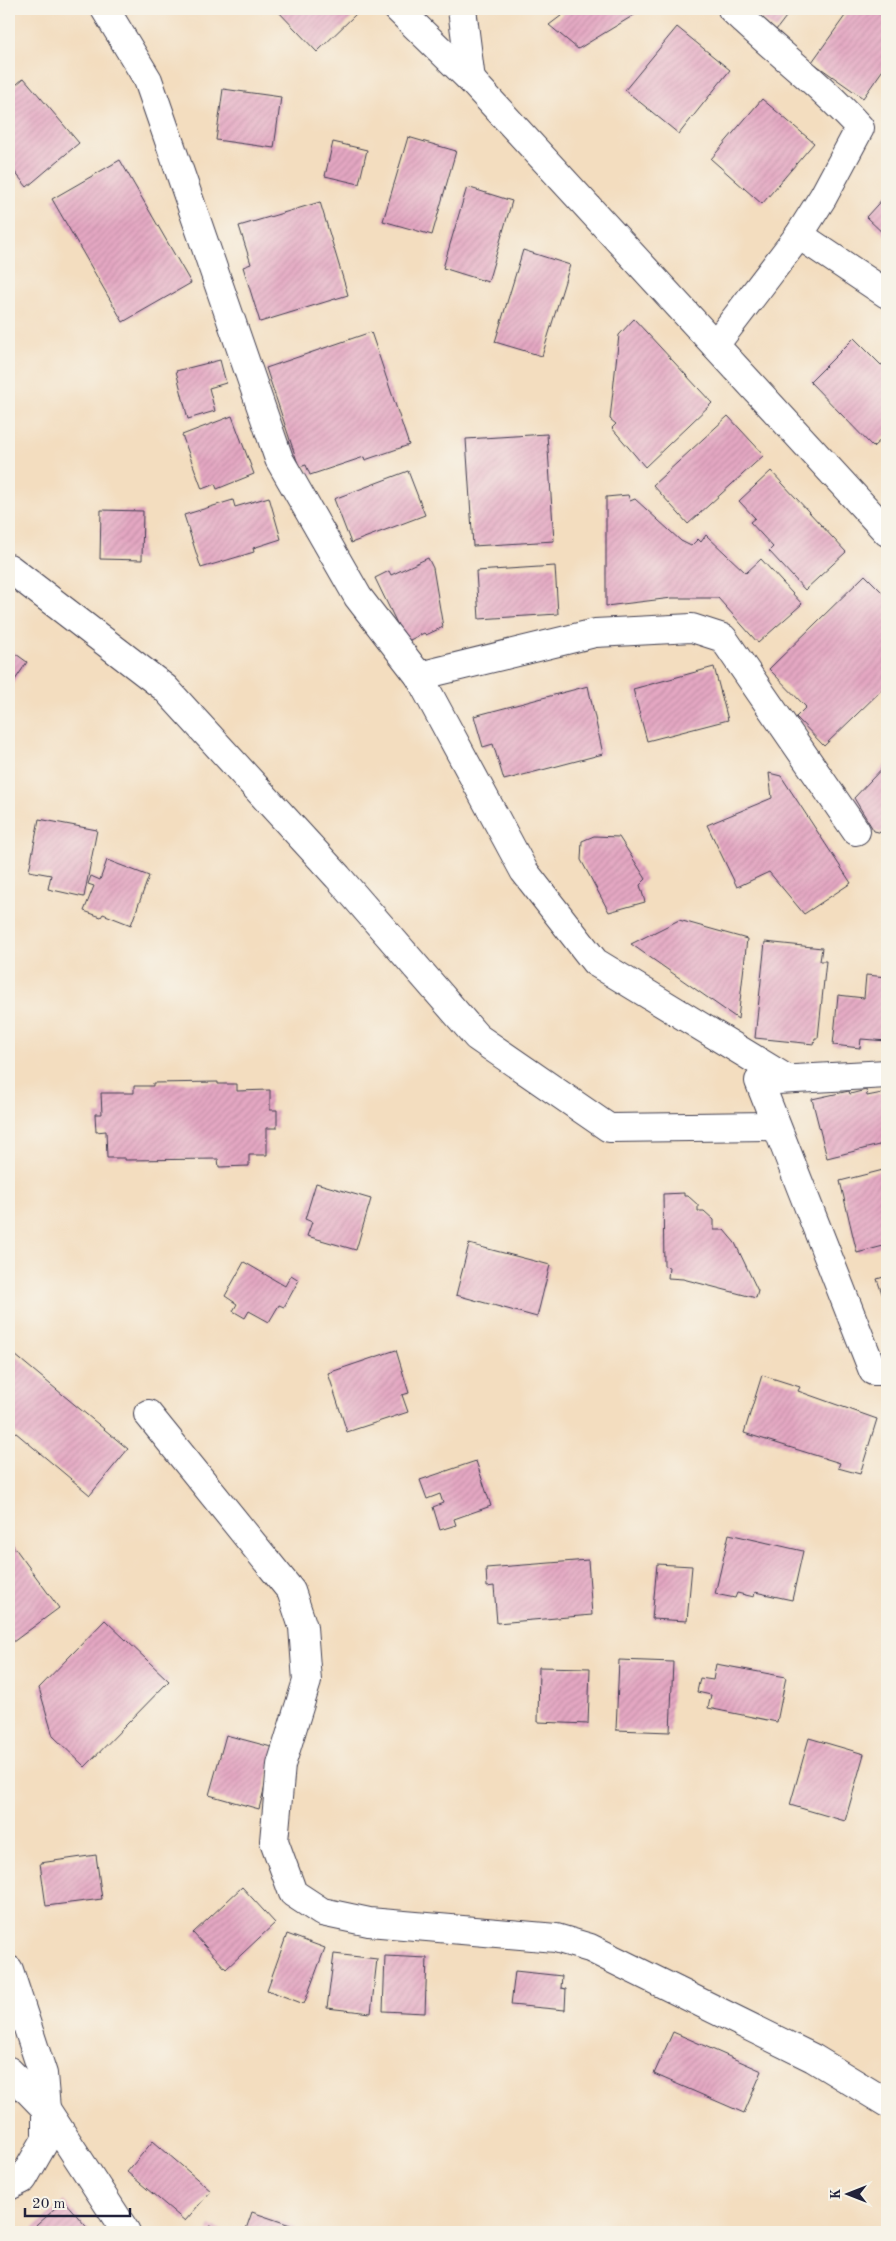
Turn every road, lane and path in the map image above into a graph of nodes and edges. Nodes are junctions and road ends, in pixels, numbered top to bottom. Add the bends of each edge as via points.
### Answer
1 (105, 9) edge
2 (398, 9) edge
3 (462, 9) edge
4 (732, 9) edge
5 (471, 80) junction
6 (799, 235) junction
7 (887, 294) edge
8 (715, 345) junction
9 (887, 532) edge
10 (9, 568) edge
11 (419, 676) junction
12 (856, 831) dead end
13 (887, 1074) edge
14 (787, 1079) junction
15 (776, 1126) junction
16 (887, 1371) edge
17 (148, 1414) dead end
18 (9, 1970) edge
19 (9, 2071) edge
20 (887, 2103) edge
21 (46, 2109) junction
22 (9, 2186) edge
23 (126, 2232) edge

1 - 11 street via 148,80 279,459 358,597
2 - 5 street
3 - 5 street
4 - 6 street via 834,99 860,128
5 - 8 street
6 - 7 street
6 - 8 street
8 - 9 street
10 - 15 street via 165,688 338,876 477,1037 609,1128
11 - 12 street via 595,633 692,628 723,638
11 - 14 street via 524,871 595,962
13 - 14 street
14 - 15 street via 759,1081
15 - 16 street via 873,1371
17 - 20 street via 291,1591 302,1627 307,1681 281,1765 274,1841 293,1893 322,1912 369,1922 556,1938 590,1948 813,2058
18 - 21 street via 43,2074
19 - 21 street
21 - 22 street via 46,2139 23,2179
21 - 23 street

